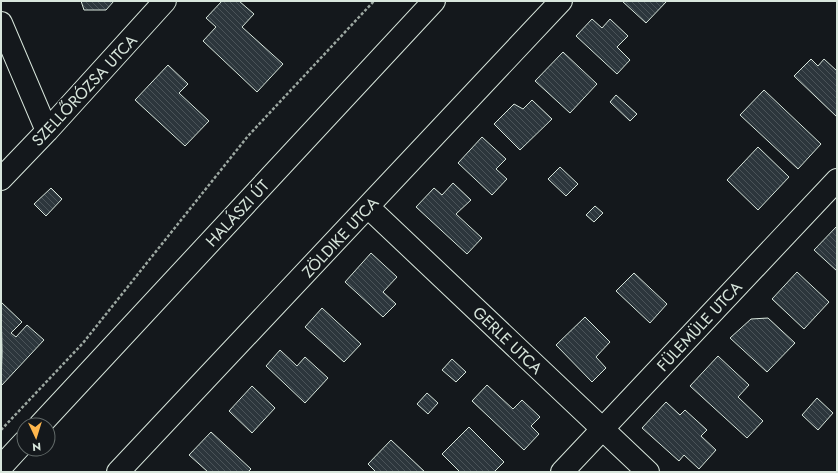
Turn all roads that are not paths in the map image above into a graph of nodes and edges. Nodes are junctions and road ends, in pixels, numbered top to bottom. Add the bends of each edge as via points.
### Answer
1 (165, 1) edge
2 (434, 1) edge
3 (562, 1) edge
4 (1, 23) edge
5 (47, 131) junction
6 (1, 179) edge
7 (837, 180) edge
8 (368, 207) junction
9 (47, 417) edge
10 (602, 430) junction
11 (16, 451) edge
12 (1, 467) edge
13 (118, 472) edge
14 (562, 472) edge
15 (648, 472) edge

1 - 5 street, SZELLŐRÓZSA UTCA
2 - 9 street, HALÁSZI ÚT
3 - 8 street, ZÖLDIKE UTCA
4 - 5 street
5 - 6 street, SZELLŐRÓZSA UTCA
7 - 10 street, FÜLEMÜLE UTCA
8 - 10 street, GERLE UTCA
8 - 13 street, ZÖLDIKE UTCA
10 - 14 street, FÜLEMÜLE UTCA
10 - 15 street, GERLE UTCA
11 - 12 street

